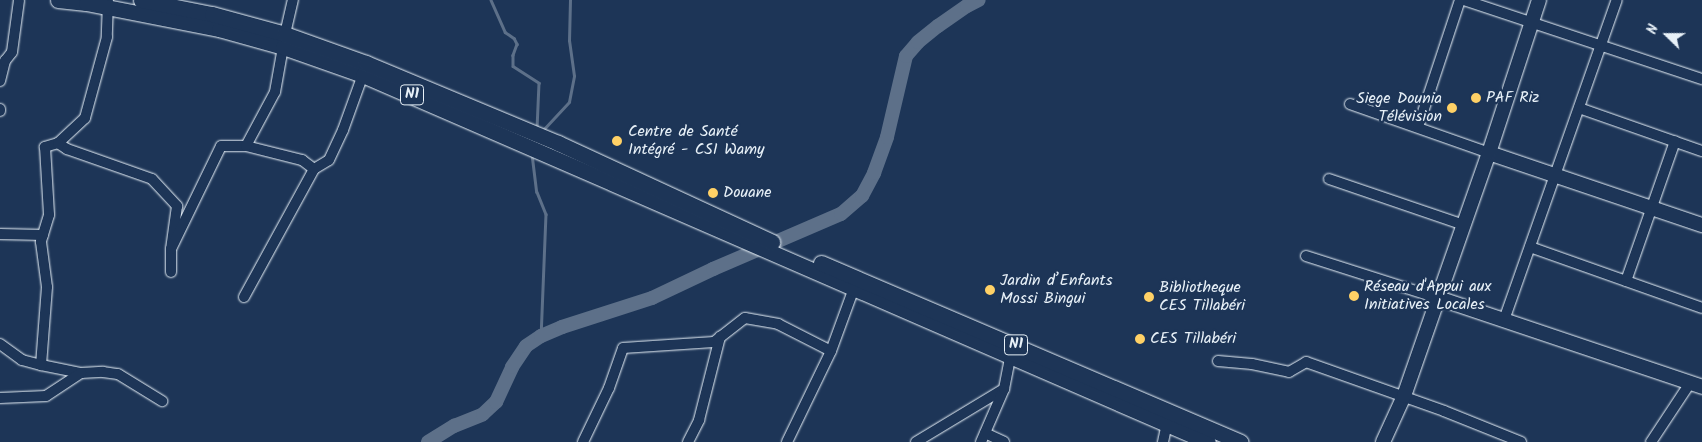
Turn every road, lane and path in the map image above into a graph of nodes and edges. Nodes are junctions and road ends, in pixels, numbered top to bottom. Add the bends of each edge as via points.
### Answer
1 (18, 0) edge
2 (58, 0) edge
3 (141, 0) edge
4 (293, 0) edge
5 (1460, 0) edge
6 (1464, 0) edge
7 (1539, 0) edge
8 (1617, 0) edge
9 (107, 4) edge
10 (1531, 23) junction
11 (284, 40) junction
12 (1601, 46) junction
13 (2, 58) edge
14 (365, 69) junction
15 (1702, 79) edge
16 (0, 81) edge
17 (1350, 104) dead end
18 (1579, 108) junction
19 (1418, 128) junction
20 (1675, 142) junction
21 (58, 143) junction
22 (246, 146) junction
23 (1702, 151) edge
24 (1489, 153) junction
25 (314, 169) junction
26 (1556, 175) junction
27 (1329, 179) dead end
28 (1652, 208) junction
29 (1464, 225) junction
30 (1702, 225) edge
31 (0, 234) edge
32 (43, 235) junction
33 (1530, 247) junction
34 (171, 249) junction
35 (787, 254) junction
36 (1306, 256) dead end
37 (171, 272) dead end
38 (1626, 281) junction
39 (854, 288) junction
40 (244, 297) dead end
41 (1438, 298) junction
42 (1702, 308) edge
43 (1504, 320) junction
44 (720, 338) junction
45 (0, 344) edge
46 (1012, 350) junction
47 (831, 351) junction
48 (1218, 360) dead end
49 (41, 365) junction
50 (81, 373) junction
51 (1696, 385) edge
52 (1004, 389) junction
53 (1404, 396) junction
54 (0, 398) edge
55 (162, 401) dead end
56 (1169, 417) junction
57 (983, 437) edge
58 (583, 442) edge
59 (688, 442) edge
60 (787, 442) edge
61 (916, 442) edge
62 (1004, 442) edge
63 (1163, 442) edge
64 (1208, 442) edge
65 (1240, 442) edge
66 (1383, 442) edge
67 (1522, 442) edge
68 (1651, 442) edge

1 - 13 street via 12,52
2 - 9 main road, N1
3 - 11 main road, N1 via 205,12
4 - 11 street
5 - 19 street
6 - 10 street
7 - 10 street
8 - 12 street
9 - 11 main road, N1
9 - 21 street via 107,37 85,118
10 - 12 street
10 - 24 street
11 - 14 main road, N1
11 - 22 street via 275,92
12 - 15 street
12 - 18 street
13 - 16 street
14 - 25 street via 329,160
14 - 35 main road, N1
17 - 19 street
18 - 20 street
18 - 26 street
19 - 24 street
20 - 23 street
20 - 28 street
21 - 32 street via 45,147 49,214
21 - 34 street via 152,178 177,206
22 - 25 street via 302,160
22 - 34 street via 221,146
24 - 26 street
24 - 29 street
25 - 40 street
26 - 28 street
26 - 33 street
27 - 29 street
28 - 30 street
28 - 38 street
29 - 41 street
31 - 32 street
32 - 49 street via 41,242 47,287
33 - 38 street
33 - 43 street
34 - 37 street
35 - 39 main road, N1
35 - 46 main road, N1
36 - 41 street
38 - 42 street
39 - 46 main road, N1
39 - 47 street
41 - 43 street
41 - 53 street
43 - 51 street
44 - 47 street via 745,318 778,324
44 - 58 street via 714,342 623,348 609,388
44 - 59 street via 699,420
45 - 49 street via 22,360
46 - 52 street
46 - 56 main road, N1
47 - 60 street
48 - 53 street via 1289,372 1306,362
49 - 50 street
50 - 54 street via 46,396
50 - 55 street via 118,374
51 - 68 street
52 - 57 street
52 - 61 street
53 - 66 street
53 - 67 street
56 - 63 street
56 - 64 main road, N1
56 - 65 main road, N1
57 - 62 street

